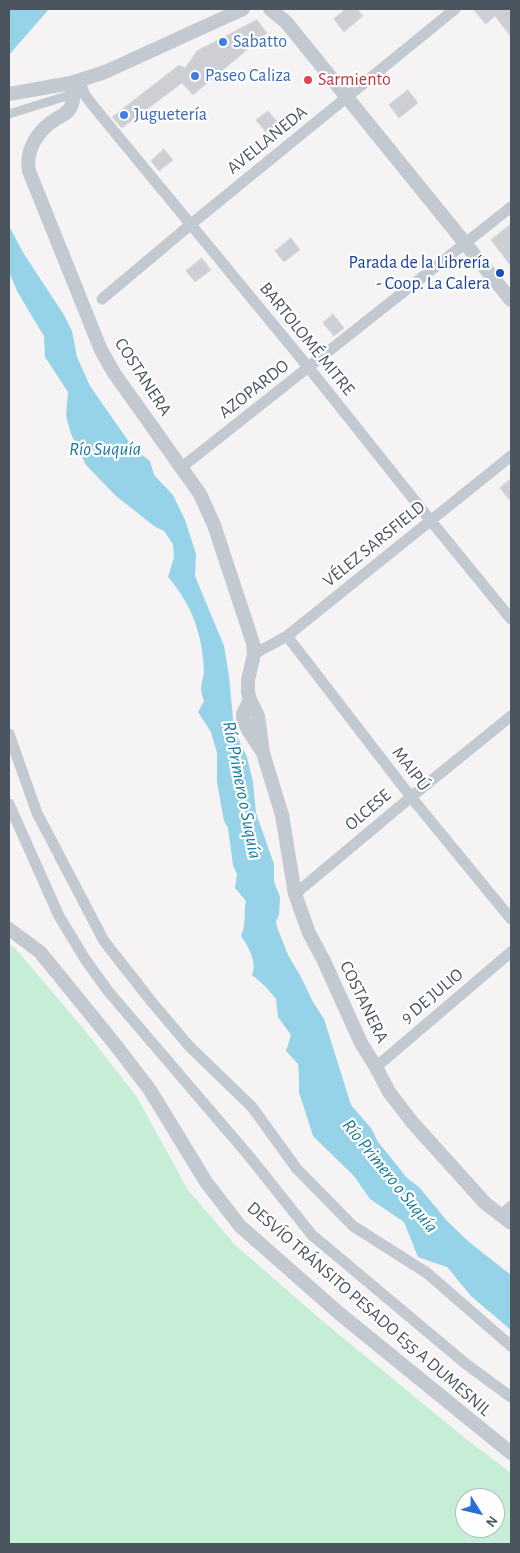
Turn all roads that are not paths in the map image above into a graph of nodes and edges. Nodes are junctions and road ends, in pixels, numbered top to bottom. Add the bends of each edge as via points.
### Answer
1 (270, 9) edge
2 (276, 9) edge
3 (455, 9) edge
4 (240, 10) edge
5 (286, 22) junction
6 (74, 86) junction
7 (15, 93) edge
8 (347, 98) junction
9 (9, 114) edge
10 (511, 207) edge
11 (190, 225) junction
12 (466, 244) junction
13 (102, 299) dead end
14 (511, 300) edge
15 (309, 368) junction
16 (511, 456) edge
17 (182, 467) junction
18 (431, 521) junction
19 (511, 619) edge
20 (287, 636) junction
21 (254, 654) junction
22 (511, 716) edge
23 (9, 734) edge
24 (411, 798) junction
25 (9, 804) edge
26 (295, 894) junction
27 (511, 919) edge
28 (9, 929) edge
29 (511, 952) edge
30 (376, 1067) junction
31 (508, 1215) edge
32 (511, 1346) edge
33 (511, 1397) edge
34 (511, 1453) edge

1 - 5 street
2 - 5 street
3 - 8 street, AVELLANEDA
4 - 6 street
5 - 8 street
6 - 7 street
6 - 9 street
6 - 11 street, BARTOLOMÉ MITRE via 85,95
6 - 17 street, COSTANERA via 68,112 49,124 34,141 28,155 29,172 101,350 124,388
8 - 11 street, AVELLANEDA
8 - 12 street
10 - 12 street, AZOPARDO
11 - 13 street, AVELLANEDA
11 - 15 street, BARTOLOMÉ MITRE
12 - 14 street
12 - 15 street, AZOPARDO
15 - 17 street, AZOPARDO
15 - 18 street, BARTOLOMÉ MITRE
16 - 18 street, VÉLEZ SARSFIELD
17 - 21 street, COSTANERA via 200,494 214,525 251,634
18 - 19 street, BARTOLOMÉ MITRE
18 - 20 street, VÉLEZ SARSFIELD
20 - 21 street, VÉLEZ SARSFIELD
20 - 24 street, MAIPÚ
21 - 26 street, COSTANERA via 248,680 250,700 243,718 263,753 282,815
22 - 24 street, OLCESE
23 - 32 street via 37,813 104,941 151,1001 189,1046 252,1107 297,1168 353,1226 427,1273
24 - 26 street, OLCESE
24 - 27 street, MAIPÚ
25 - 33 street via 59,916 85,959 108,991 312,1235 466,1364
26 - 30 street, COSTANERA via 309,933
28 - 34 street, DESVÍO TRÁNSITO PESADO E55 A DUMESNIL via 40,952 114,1043 150,1090 206,1182 240,1226 340,1314
29 - 30 street, 9 DE JULIO
30 - 31 street, COSTANERA via 389,1092 412,1122 485,1203

